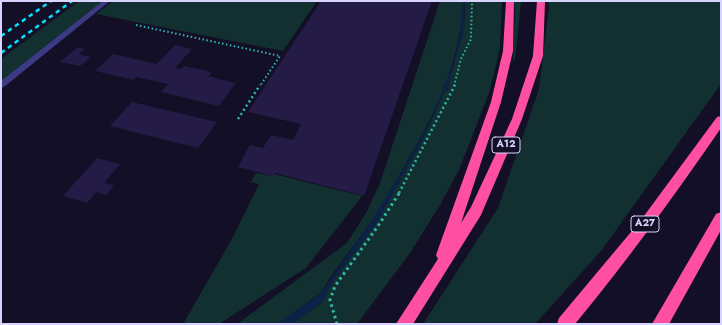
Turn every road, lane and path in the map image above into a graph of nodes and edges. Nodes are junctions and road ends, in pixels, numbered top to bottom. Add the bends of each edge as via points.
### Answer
1 (107, 1) edge
2 (472, 1) edge
3 (510, 1) edge
4 (541, 1) edge
5 (136, 25) dead end
6 (1, 85) edge
7 (238, 120) dead end
8 (721, 120) edge
9 (721, 218) edge
10 (435, 277) junction
11 (336, 324) edge
12 (404, 324) edge
13 (565, 324) edge
14 (660, 324) edge

1 - 6 street
2 - 11 path via 470,39 461,59 455,85 402,190 335,286 330,300
3 - 10 highway, A12 via 508,51 496,102
4 - 10 highway, A12 via 538,56 518,119 476,211
5 - 7 path via 280,56
8 - 13 highway, A27 via 684,173
9 - 14 highway
10 - 12 highway, A12

